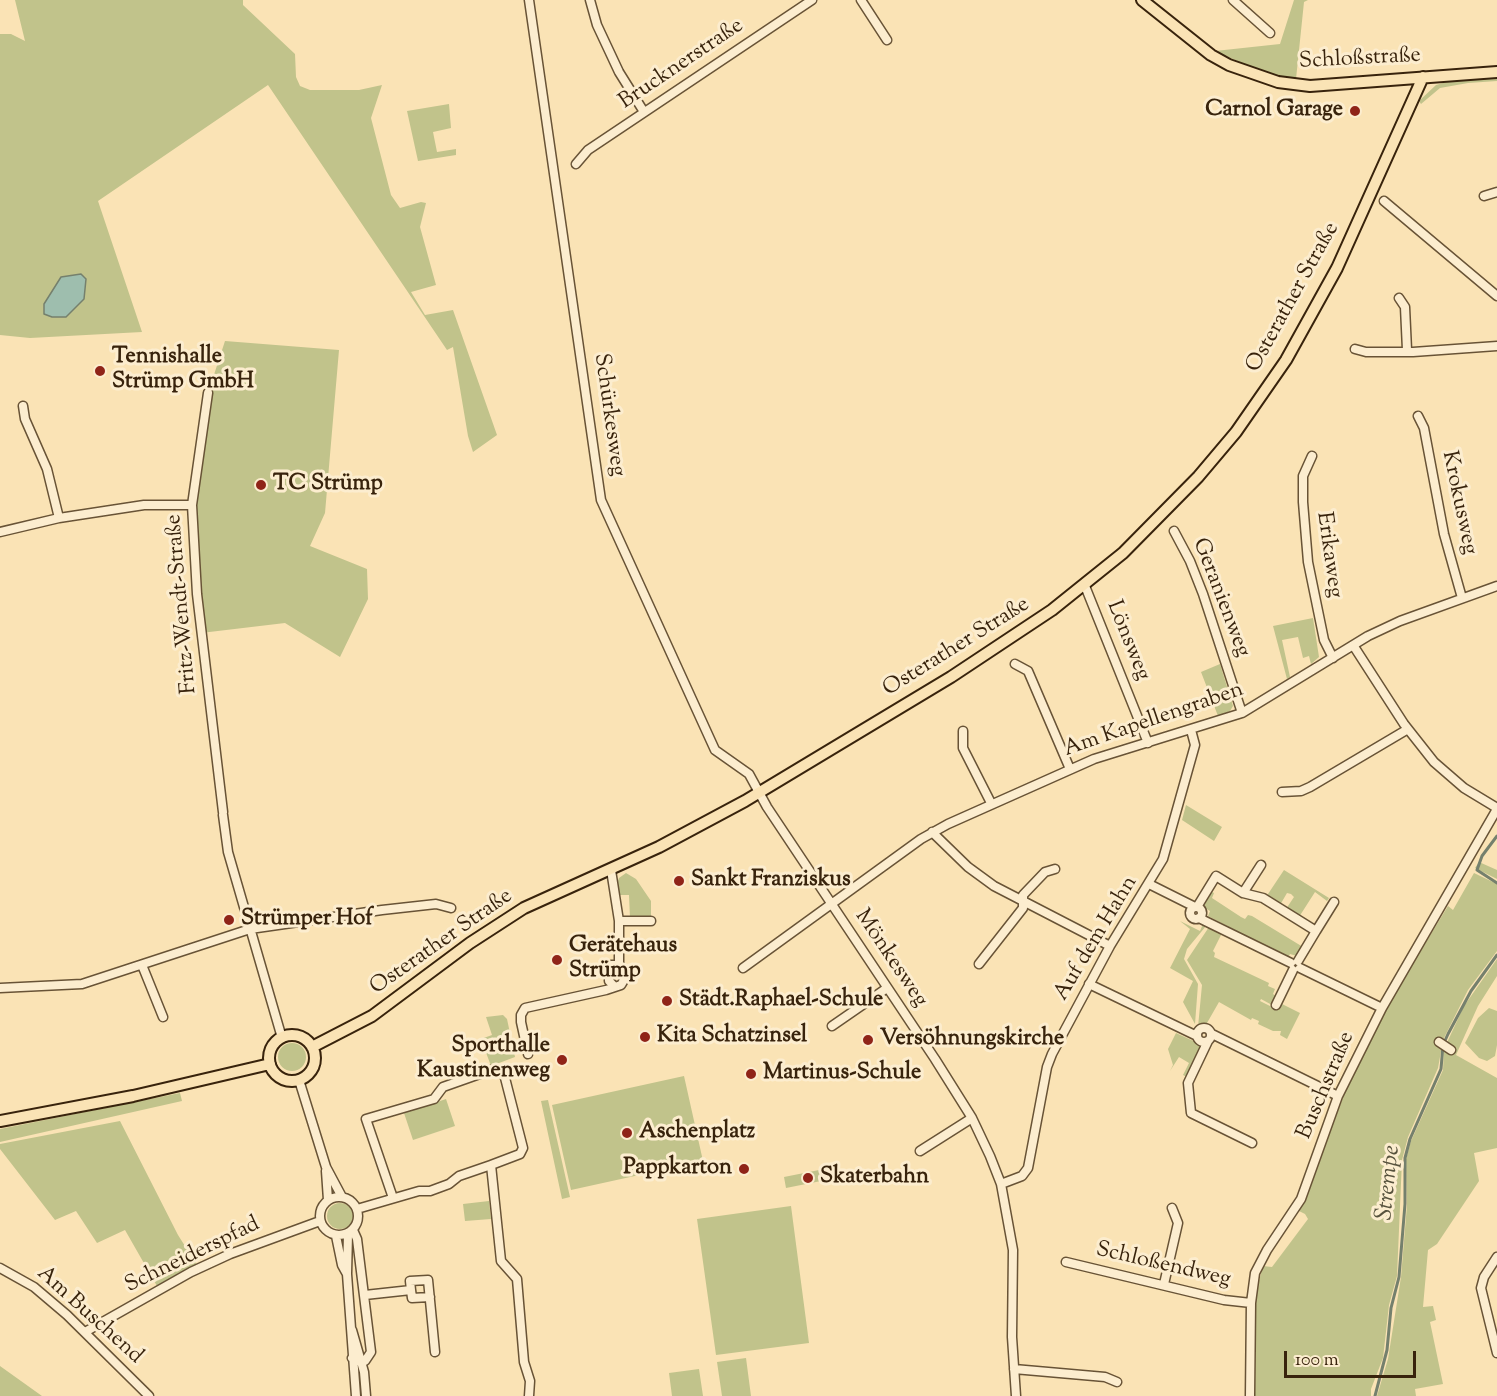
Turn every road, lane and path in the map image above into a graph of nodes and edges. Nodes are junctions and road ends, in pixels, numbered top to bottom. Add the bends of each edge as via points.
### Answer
1 (529, 0) edge
2 (590, 0) edge
3 (812, 0) edge
4 (861, 0) edge
5 (1142, 0) edge
6 (1233, 0) edge
7 (1270, 33) dead end
8 (886, 40) dead end
9 (1497, 72) edge
10 (1423, 77) junction
11 (644, 112) junction
12 (576, 164) dead end
13 (1497, 192) edge
14 (1484, 196) dead end
15 (1384, 201) dead end
16 (1497, 296) edge
17 (1399, 298) dead end
18 (1497, 346) edge
19 (1355, 349) dead end
20 (1407, 350) junction
21 (208, 393) dead end
22 (23, 406) dead end
23 (1418, 416) dead end
24 (1312, 456) dead end
25 (192, 505) junction
26 (59, 518) junction
27 (1174, 531) dead end
28 (0, 532) edge
29 (1085, 586) junction
30 (1497, 586) edge
31 (1462, 598) junction
32 (1353, 645) junction
33 (1333, 658) junction
34 (1015, 664) dead end
35 (1242, 713) junction
36 (1408, 729) junction
37 (963, 730) dead end
38 (1191, 730) junction
39 (1148, 744) junction
40 (1070, 769) junction
41 (760, 792) junction
42 (1282, 792) dead end
43 (991, 803) junction
44 (1497, 808) edge
45 (932, 832) junction
46 (1261, 865) dead end
47 (1055, 869) dead end
48 (611, 870) junction
49 (1149, 884) junction
50 (1243, 893) junction
51 (1023, 902) junction
52 (1334, 902) dead end
53 (831, 904) junction
54 (1196, 907) junction
55 (451, 908) dead end
56 (619, 921) junction
57 (651, 921) dead end
58 (250, 929) junction
59 (1316, 931) junction
60 (1110, 946) junction
61 (979, 964) dead end
62 (142, 965) junction
63 (1295, 966) junction
64 (743, 968) dead end
65 (1089, 984) junction
66 (0, 988) edge
67 (887, 988) junction
68 (1276, 1005) dead end
69 (1382, 1008) junction
70 (163, 1017) dead end
71 (832, 1026) dead end
72 (282, 1038) junction
73 (1210, 1038) junction
74 (1439, 1042) dead end
75 (312, 1047) junction
76 (1451, 1050) dead end
77 (528, 1054) dead end
78 (270, 1064) junction
79 (299, 1080) junction
80 (1338, 1096) junction
81 (972, 1118) junction
82 (0, 1121) edge
83 (1252, 1143) dead end
84 (920, 1150) dead end
85 (492, 1165) junction
86 (326, 1167) junction
87 (1001, 1184) junction
88 (342, 1197) junction
89 (393, 1198) junction
90 (328, 1200) junction
91 (1172, 1208) dead end
92 (357, 1209) junction
93 (320, 1221) junction
94 (351, 1232) junction
95 (336, 1236) junction
96 (1497, 1257) edge
97 (1066, 1262) dead end
98 (0, 1268) edge
99 (347, 1274) junction
100 (1164, 1284) junction
101 (411, 1290) junction
102 (365, 1295) junction
103 (430, 1296) junction
104 (1251, 1303) junction
105 (352, 1329) junction
106 (85, 1332) junction
107 (435, 1352) dead end
108 (1497, 1353) edge
109 (352, 1358) junction
110 (361, 1362) junction
111 (1014, 1369) junction
112 (1118, 1382) dead end
113 (149, 1396) edge
114 (356, 1396) edge
115 (366, 1396) edge
116 (529, 1396) edge
117 (1016, 1396) edge
118 (1251, 1396) edge

1 - 41 street, Schürkesweg via 601,500 715,750 749,774
2 - 11 street via 597,26 619,72
3 - 11 street, Brucknerstraße
4 - 8 street
5 - 10 main road, Schloßstraße via 1211,55 1262,78 1310,86
6 - 7 street
9 - 10 main road, Schloßstraße
10 - 29 main road, Osterather Straße via 1337,268 1267,389 1198,477 1161,517
11 - 12 street, Brucknerstraße via 588,150
13 - 14 street
15 - 16 street
17 - 20 street via 1405,307
18 - 20 street
19 - 20 street
21 - 25 street, Fritz-Wendt-Straße
22 - 26 street
23 - 31 street, Krokusweg
24 - 33 street, Erikaweg via 1303,476 1308,562 1324,640
25 - 26 street via 144,505
25 - 58 street, Fritz-Wendt-Straße via 197,594 228,852
26 - 28 street
27 - 35 street, Geranienweg via 1203,594
29 - 39 street, Lönsweg
29 - 41 main road, Osterather Straße via 1021,633
30 - 31 street, Am Kapellengraben
31 - 32 street, Am Kapellengraben via 1400,621
32 - 33 street, Am Kapellengraben
32 - 36 street
33 - 35 street, Am Kapellengraben
34 - 40 street via 1028,671
35 - 38 street, Am Kapellengraben
36 - 42 street via 1310,787
36 - 44 street via 1434,762 1464,788
37 - 43 street via 963,748
38 - 39 street, Am Kapellengraben
38 - 49 street, Auf dem Hahn via 1195,745 1192,756 1163,859
39 - 40 street, Am Kapellengraben
40 - 43 street, Am Kapellengraben
41 - 48 main road, Osterather Straße
41 - 53 street, Mönkesweg
43 - 45 street, Am Kapellengraben
44 - 69 street, Buschstraße
45 - 51 street via 969,867
45 - 53 street, Am Kapellengraben
46 - 50 street
47 - 51 street via 1045,872 1023,895
48 - 56 street
48 - 75 main road, Osterather Straße via 534,902 497,924 372,1016
49 - 54 street
49 - 60 street, Auf dem Hahn
50 - 54 street via 1215,876
50 - 59 street via 1263,898
51 - 60 street
51 - 61 street via 1023,908
52 - 59 street
53 - 64 street, Am Kapellengraben
53 - 67 street, Mönkesweg
54 - 63 street via 1202,910 1199,918
55 - 58 street, Osterather Straße via 436,904 404,907
56 - 57 street
56 - 77 street via 619,965 609,969 609,981 614,986 525,1008 521,1022
58 - 62 street, Osterather Straße
58 - 72 street, Fritz-Wendt-Straße
59 - 63 street
60 - 65 street, Auf dem Hahn
62 - 66 street, Osterather Straße via 66,987
62 - 70 street
63 - 68 street
63 - 69 street
65 - 73 street via 1197,1036 1203,1028 1209,1029
65 - 87 street, Auf dem Hahn via 1047,1067 1028,1168 1022,1176
67 - 71 street
67 - 81 street, Mönkesweg
69 - 80 street, Buschstraße
72 - 75 main road via 296,1035
72 - 78 main road via 271,1049
73 - 80 street
73 - 83 street via 1188,1083 1191,1113
74 - 76 street
75 - 79 main road via 312,1069
78 - 79 main road via 278,1076
78 - 82 main road via 133,1096
79 - 86 street
80 - 104 street, Buschstraße via 1301,1199 1255,1274
81 - 84 street
81 - 87 street, Mönkesweg
85 - 89 street via 430,1191
85 - 89 street via 520,1154 523,1145 504,1074 491,1070 443,1086 434,1099 366,1119
85 - 116 street via 501,1261 517,1279
86 - 88 street
86 - 90 street
87 - 111 street, Mönkesweg via 1013,1250
88 - 90 street
88 - 92 street
89 - 92 street
90 - 93 street via 321,1209
91 - 100 street via 1178,1223
92 - 94 street via 358,1220
93 - 95 street via 326,1231
93 - 106 street, Schneiderspfad via 201,1268
94 - 95 street
94 - 99 street
94 - 102 street
95 - 99 street
96 - 108 street via 1481,1288
97 - 100 street, Schloßendweg
98 - 106 street, Am Buschend via 34,1287
99 - 105 street
100 - 104 street, Schloßendweg
101 - 102 street
101 - 103 street via 412,1298
101 - 103 street via 410,1281 428,1280
102 - 110 street via 371,1352
103 - 107 street
104 - 118 street, Buschstraße
105 - 109 street
105 - 110 street
106 - 113 street, Am Buschend
109 - 110 street
109 - 114 street
110 - 115 street
111 - 112 street via 1105,1377
111 - 117 street, Mönkesweg

